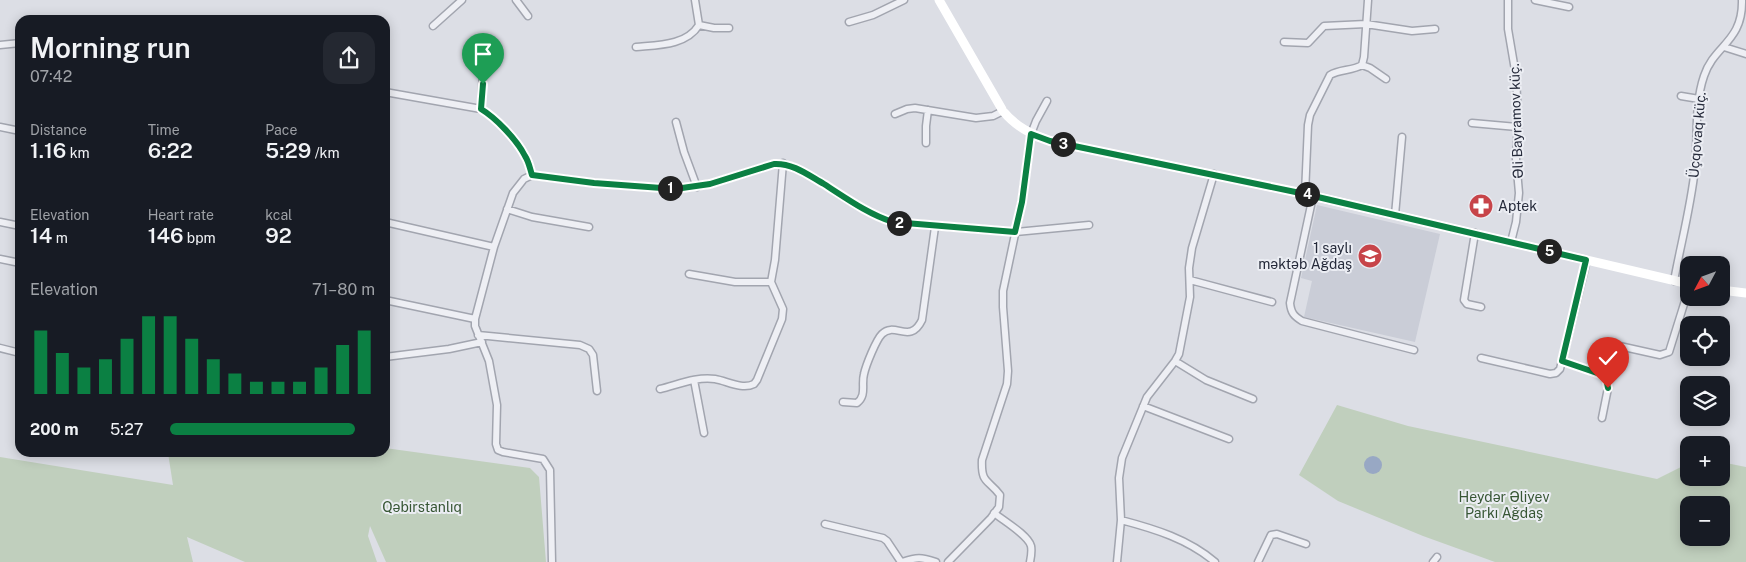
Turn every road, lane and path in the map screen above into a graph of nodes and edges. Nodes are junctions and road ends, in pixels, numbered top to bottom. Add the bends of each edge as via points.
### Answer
1 (462, 0) edge
2 (516, 0) edge
3 (694, 0) edge
4 (904, 0) edge
5 (938, 0) edge
6 (1368, 0) edge
7 (1508, 0) edge
8 (1535, 0) edge
9 (1742, 0) edge
10 (1569, 7) dead end
11 (528, 16) dead end
12 (849, 22) dead end
13 (1366, 24) junction
14 (699, 25) junction
15 (433, 26) dead end
16 (729, 28) dead end
17 (1435, 29) dead end
18 (1284, 42) dead end
19 (15, 43) edge
20 (0, 45) edge
21 (636, 46) dead end
22 (1724, 47) junction
23 (478, 54) dead end
24 (1746, 54) edge
25 (1362, 65) junction
26 (1386, 79) dead end
27 (390, 93) edge
28 (1681, 96) dead end
29 (1699, 99) junction
30 (1047, 101) dead end
31 (481, 109) junction
32 (928, 110) junction
33 (1003, 111) junction
34 (896, 114) dead end
35 (676, 122) dead end
36 (1472, 123) dead end
37 (0, 127) edge
38 (1517, 128) junction
39 (15, 131) edge
40 (1031, 134) junction
41 (1402, 137) dead end
42 (926, 143) dead end
43 (783, 164) junction
44 (1214, 174) junction
45 (532, 175) junction
46 (697, 187) junction
47 (1309, 195) junction
48 (507, 210) junction
49 (1395, 215) junction
50 (0, 222) edge
51 (390, 223) edge
52 (15, 225) edge
53 (1089, 225) dead end
54 (589, 227) dead end
55 (936, 227) junction
56 (1015, 232) junction
57 (1475, 233) junction
58 (1511, 242) junction
59 (494, 247) junction
60 (0, 259) edge
61 (1586, 260) junction
62 (15, 263) edge
63 (689, 274) dead end
64 (1190, 280) junction
65 (1674, 281) junction
66 (771, 282) junction
67 (1680, 282) edge
68 (1730, 291) edge
69 (1746, 293) edge
70 (390, 301) edge
71 (1272, 302) dead end
72 (1683, 306) edge
73 (1481, 307) dead end
74 (475, 319) junction
75 (478, 335) junction
76 (482, 342) junction
77 (1615, 345) dead end
78 (0, 348) edge
79 (1414, 350) dead end
80 (15, 352) edge
81 (390, 356) edge
82 (1481, 358) dead end
83 (1175, 361) junction
84 (1562, 361) junction
85 (694, 380) junction
86 (660, 389) dead end
87 (597, 391) dead end
88 (1253, 399) dead end
89 (843, 402) dead end
90 (1143, 406) junction
91 (1602, 418) dead end
92 (704, 433) dead end
93 (1229, 438) dead end
94 (994, 514) junction
95 (1121, 520) junction
96 (825, 524) dead end
97 (1306, 544) dead end
98 (552, 562) edge
99 (902, 562) edge
100 (935, 562) edge
101 (948, 562) edge
102 (1030, 562) edge
103 (1117, 562) edge
104 (1215, 562) edge
105 (1258, 562) edge

1 - 15 street
2 - 11 street
3 - 14 street
4 - 12 street
5 - 33 main road
6 - 13 street
7 - 38 street, Əli Bayramov küç. via 1509,39 1516,76
8 - 10 street
9 - 22 street, Üçqovaq küç. via 1740,20
13 - 17 street via 1412,31
13 - 18 street via 1324,26 1308,43
13 - 25 street
14 - 16 street
14 - 21 street via 675,43
19 - 20 street
22 - 24 street
22 - 29 street, Üçqovaq küç. via 1708,66
23 - 31 street via 483,72
25 - 26 street
25 - 47 street via 1330,76 1310,115
27 - 31 street
28 - 29 street
29 - 65 street, Üçqovaq küç. via 1695,169
30 - 40 street
31 - 45 street via 491,115 521,149
32 - 33 street via 976,118
32 - 34 street via 915,108
32 - 42 street
33 - 40 main road
35 - 46 street
36 - 38 street
37 - 39 street
38 - 58 street, Əli Bayramov küç. via 1519,193
40 - 44 main road via 1050,141
40 - 56 street
41 - 49 street
43 - 46 street
43 - 55 street via 805,173 879,218
43 - 66 street
44 - 47 main road
44 - 64 street via 1192,248
45 - 46 street via 675,189
45 - 48 street via 519,184
47 - 49 main road
47 - 79 street via 1290,302 1294,316 1302,321
48 - 54 street
48 - 59 street
49 - 57 main road
50 - 52 street
51 - 59 street
53 - 56 street
55 - 56 street
55 - 89 street via 922,320 918,328 911,333 883,332 864,371 862,399 858,403
56 - 94 street via 1003,291 1007,384 981,471 985,480 1000,494 999,507
57 - 58 main road
57 - 73 street via 1464,300 1467,304
58 - 61 main road
59 - 74 street
60 - 62 street
61 - 65 main road
61 - 84 street
63 - 66 street via 735,282
64 - 71 street
64 - 83 street via 1188,311
65 - 67 main road
66 - 85 street via 783,309 782,318 754,384 745,386 713,378
68 - 69 main road
70 - 74 street
72 - 77 street via 1668,352 1660,355
74 - 75 street
75 - 76 street
75 - 87 street via 580,345 589,349 593,355
76 - 81 street via 449,350
76 - 98 street via 494,385 498,450 543,459 550,470
78 - 80 street
82 - 84 street via 1550,374 1560,369
83 - 88 street via 1206,380
83 - 90 street
84 - 91 street via 1606,378 1608,388
85 - 86 street
85 - 92 street
90 - 93 street
90 - 95 street via 1122,458 1119,478
94 - 101 street
94 - 102 street via 1030,543
95 - 103 street
95 - 104 street via 1186,542
96 - 99 street via 883,538
97 - 105 street via 1271,535
99 - 100 street via 923,557

